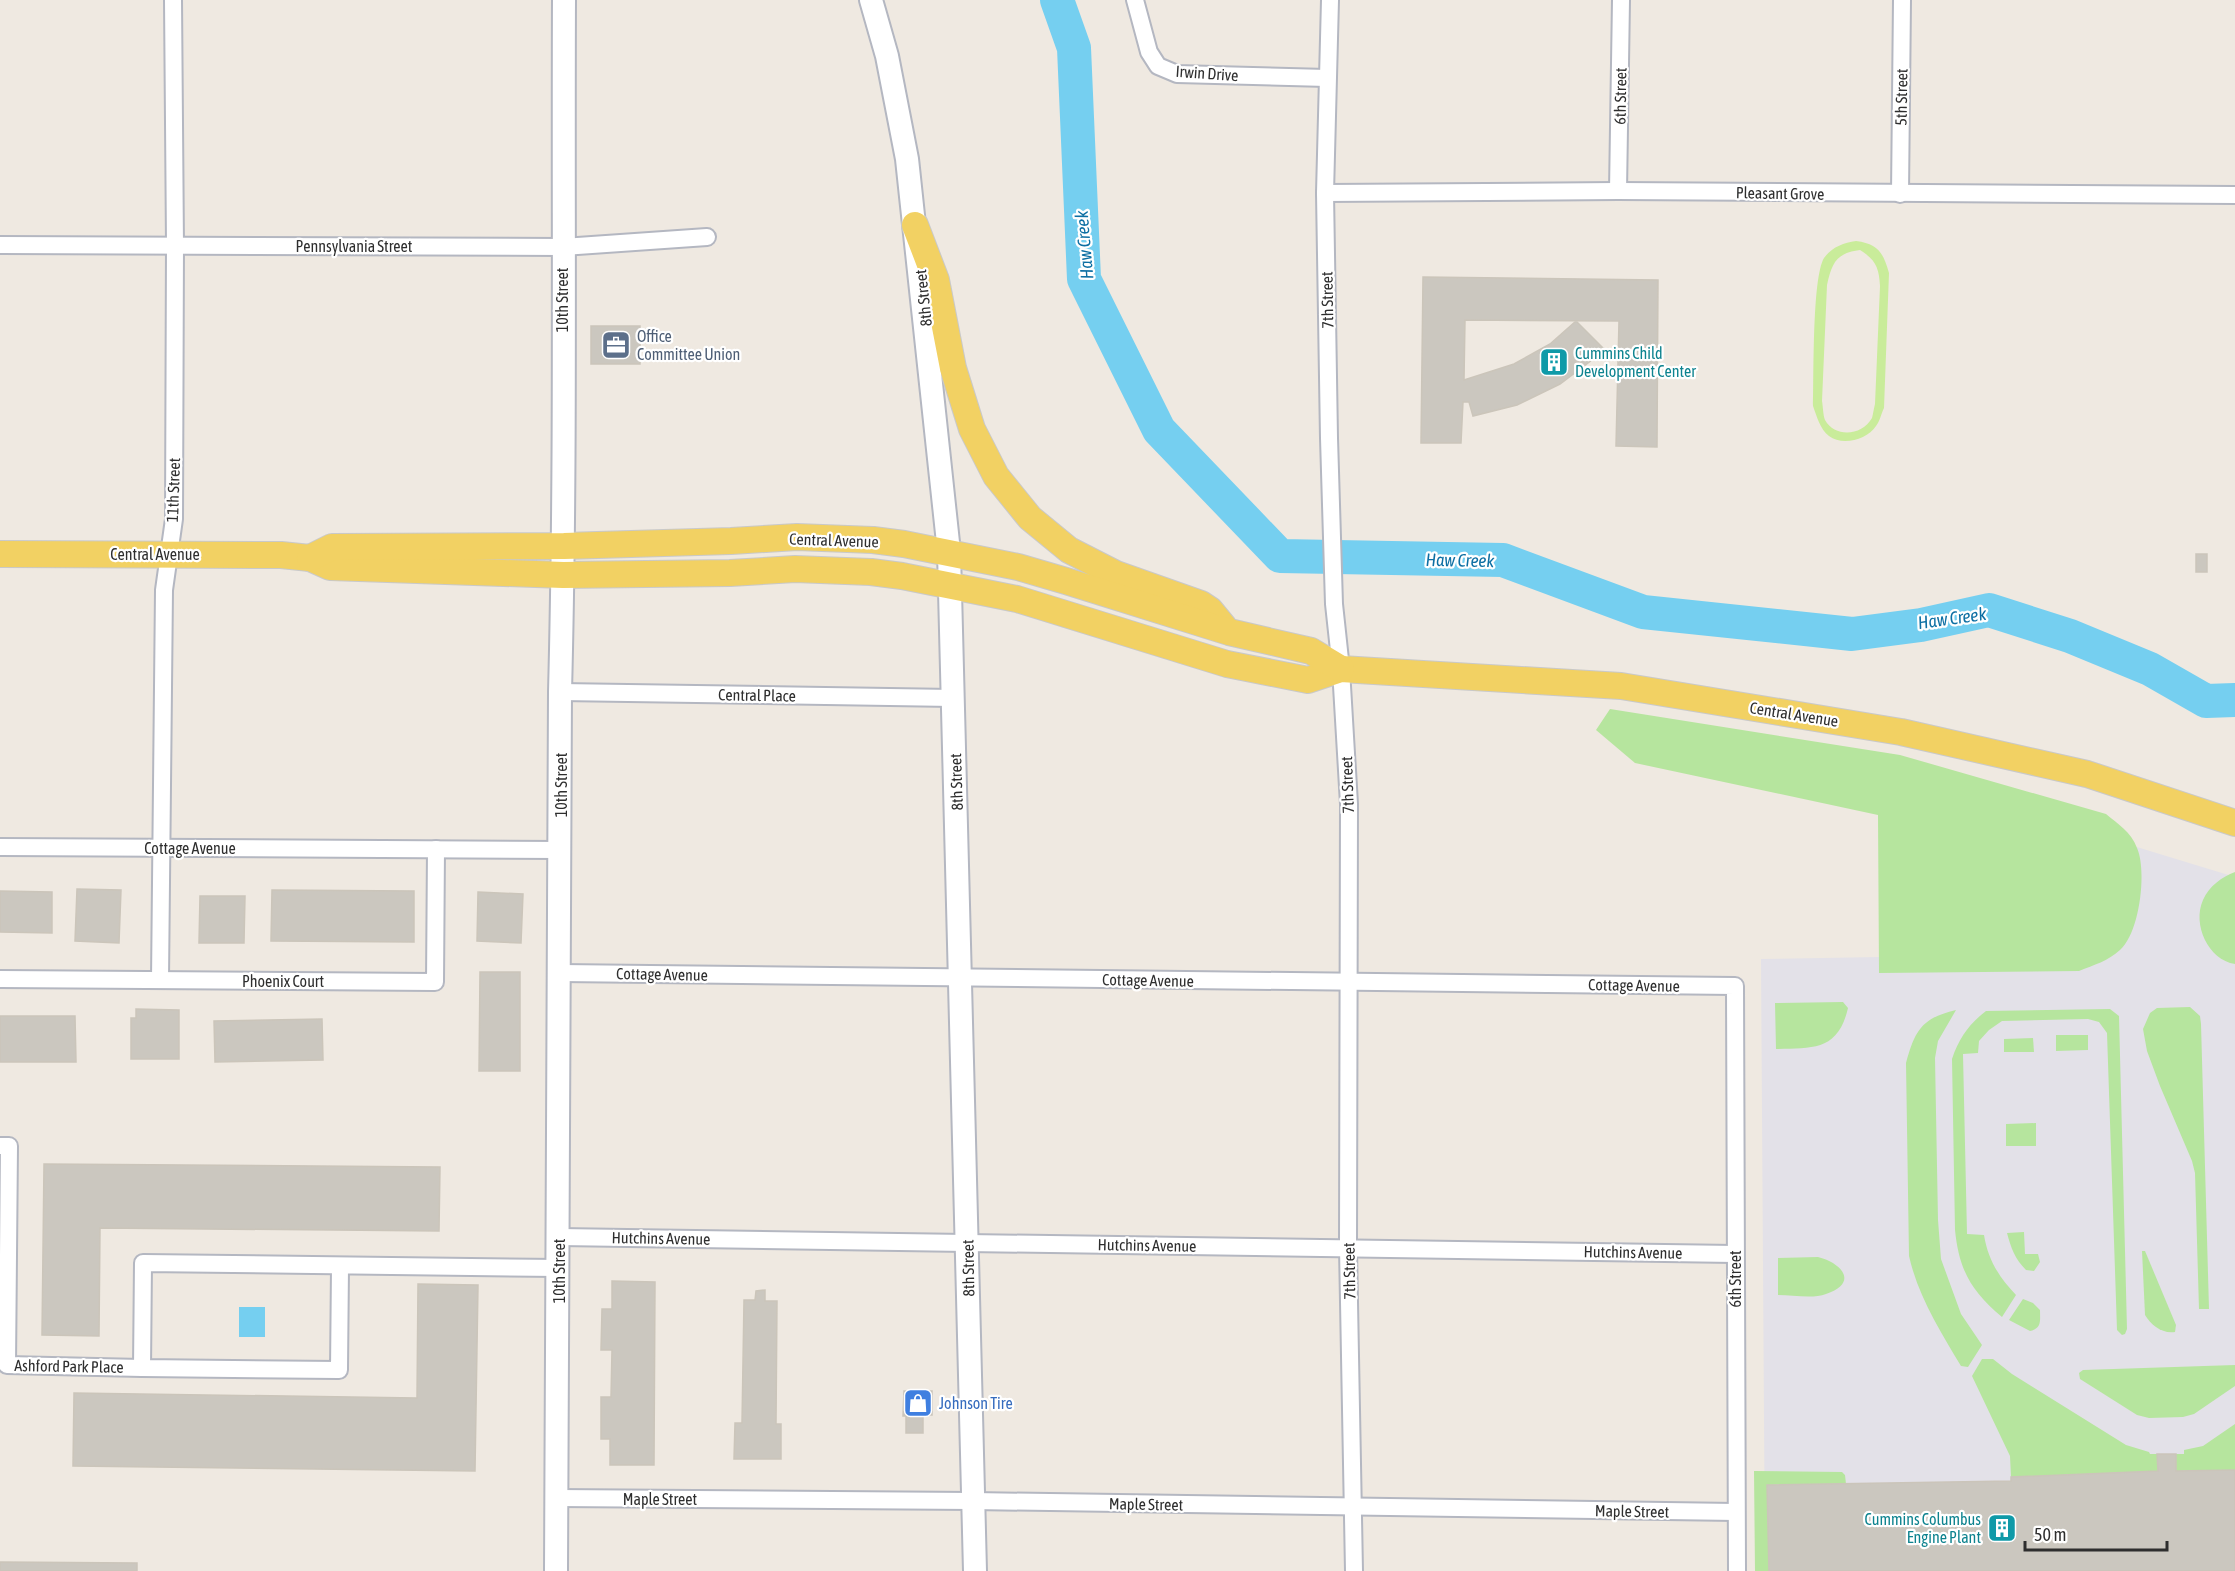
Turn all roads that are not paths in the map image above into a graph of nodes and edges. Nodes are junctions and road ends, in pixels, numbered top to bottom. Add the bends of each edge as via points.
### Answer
1 (173, 0) edge
2 (564, 0) edge
3 (871, 0) edge
4 (1135, 0) edge
5 (1330, 0) edge
6 (1621, 0) edge
7 (1902, 0) edge
8 (1327, 78) junction
9 (1618, 191) junction
10 (1325, 193) junction
11 (1900, 194) junction
12 (2235, 195) edge
13 (915, 225) junction
14 (707, 237) dead end
15 (0, 244) edge
16 (176, 245) junction
17 (562, 247) junction
18 (564, 546) junction
19 (949, 552) junction
20 (0, 554) edge
21 (169, 554) junction
22 (310, 558) junction
23 (563, 575) junction
24 (950, 585) junction
25 (1229, 632) junction
26 (1341, 669) junction
27 (560, 692) junction
28 (953, 698) junction
29 (2235, 823) edge
30 (0, 847) edge
31 (162, 848) junction
32 (436, 849) junction
33 (561, 850) junction
34 (560, 974) junction
35 (961, 978) junction
36 (0, 979) edge
37 (160, 980) junction
38 (1347, 983) junction
39 (1736, 986) joint
40 (0, 1146) edge
41 (559, 1237) junction
42 (968, 1242) junction
43 (1348, 1248) junction
44 (1735, 1254) junction
45 (340, 1267) junction
46 (559, 1268) junction
47 (142, 1368) junction
48 (556, 1498) junction
49 (973, 1501) junction
50 (1353, 1507) junction
51 (1736, 1512) junction
52 (556, 1571) edge
53 (975, 1571) edge
54 (1354, 1571) edge
55 (1737, 1571) edge

1 - 16 street, 11th Street
2 - 17 street, 10th Street
3 - 13 street, 8th Street via 887,56
4 - 8 street, Irwin Drive via 1149,52 1158,66 1177,74
5 - 8 street, 7th Street
6 - 9 street, 6th Street
7 - 11 street, 5th Street
8 - 10 street, 7th Street
9 - 10 street, Pleasant Grove
9 - 11 street, Pleasant Grove
10 - 26 street, 7th Street via 1334,604
11 - 12 street, Pleasant Grove
13 - 19 street, 8th Street
13 - 25 main road via 936,280 953,368 972,429 996,476 1030,518 1069,550 1116,574 1201,604
14 - 17 street, Pennsylvania Street
15 - 16 street, Pennsylvania Street
16 - 17 street, Pennsylvania Street
16 - 21 street, 11th Street via 174,519
17 - 18 street, 10th Street
18 - 19 main road, Central Avenue via 796,537 873,540
18 - 22 main road, Central Avenue via 332,548
18 - 23 street, 10th Street
19 - 24 street, 8th Street
19 - 25 main road, Central Avenue via 1018,567
20 - 21 main road, Central Avenue
21 - 22 main road, Central Avenue
21 - 31 street, 11th Street via 164,590
22 - 23 main road, Central Avenue via 330,567
23 - 24 main road, Central Avenue via 795,569 902,576
23 - 27 street, 10th Street
24 - 26 main road, Central Avenue via 1065,612 1227,664 1308,680
24 - 28 street, 8th Street
25 - 26 main road, Central Avenue via 1311,651
26 - 29 main road, Central Avenue via 1621,686 1901,732 2087,774
26 - 38 street, 7th Street via 1349,804
27 - 28 street, Central Place
27 - 33 street, 10th Street
28 - 35 street, 8th Street
30 - 31 street, Cottage Avenue
31 - 32 street, Cottage Avenue
31 - 37 street, 11th Street
32 - 33 street, Cottage Avenue
32 - 37 street, Phoenix Court via 435,982
33 - 34 street, 10th Street
34 - 35 street, Cottage Avenue
34 - 41 street, 10th Street
35 - 38 street, Cottage Avenue
35 - 42 street, 8th Street
36 - 37 street, Phoenix Court
38 - 39 street, Cottage Avenue
38 - 43 street, 7th Street
39 - 44 street, 6th Street
40 - 47 street, Ashford Park Place via 9,1146 7,1365
41 - 42 street, Hutchins Avenue
41 - 46 street, 10th Street
42 - 43 street, Hutchins Avenue
42 - 49 street, 8th Street
43 - 44 street, Hutchins Avenue
43 - 50 street, 7th Street
44 - 51 street, 6th Street
45 - 46 street, Ashford Park Place
45 - 47 street, Ashford Park Place via 339,1370
45 - 47 street, Ashford Park Place via 143,1263
46 - 48 street, 10th Street
48 - 49 street, Maple Street
48 - 52 street, 10th Street
49 - 50 street, Maple Street
49 - 53 street, 8th Street
50 - 51 street, Maple Street
50 - 54 street, 7th Street
51 - 55 street, 6th Street

